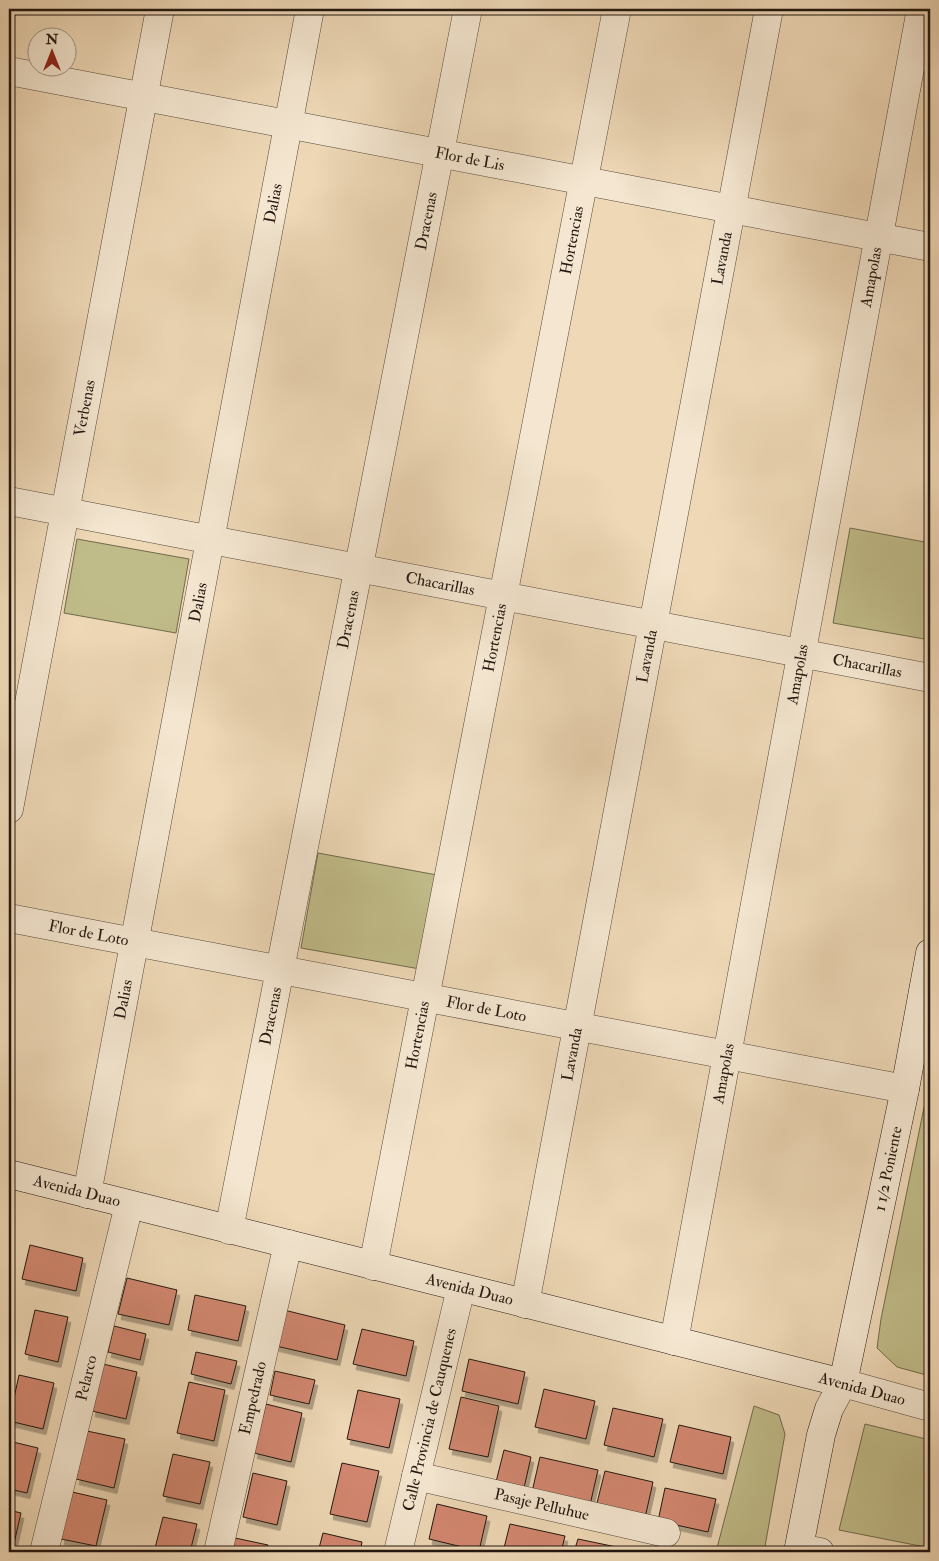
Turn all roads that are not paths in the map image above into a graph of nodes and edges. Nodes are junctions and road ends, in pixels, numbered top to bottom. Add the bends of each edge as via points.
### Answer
1 (160, 9) edge
2 (310, 9) edge
3 (468, 9) edge
4 (617, 9) edge
5 (769, 9) edge
6 (921, 9) edge
7 (9, 71) edge
8 (143, 97) junction
9 (288, 124) junction
10 (440, 153) junction
11 (584, 181) junction
12 (732, 209) junction
13 (879, 237) junction
14 (930, 247) edge
15 (9, 501) edge
16 (65, 512) junction
17 (210, 539) junction
18 (358, 568) junction
19 (503, 596) junction
20 (653, 625) junction
21 (801, 653) junction
22 (930, 678) edge
23 (9, 809) edge
24 (9, 918) edge
25 (134, 942) junction
26 (930, 953) edge
27 (280, 970) junction
28 (425, 997) junction
29 (578, 1026) junction
30 (921, 1053) edge
31 (727, 1055) junction
32 (905, 1089) junction
33 (9, 1174) edge
34 (87, 1194) junction
35 (129, 1204) junction
36 (229, 1230) junction
37 (288, 1244) junction
38 (373, 1266) junction
39 (461, 1288) junction
40 (526, 1304) junction
41 (674, 1341) junction
42 (843, 1383) junction
43 (930, 1407) edge
44 (416, 1476) junction
45 (666, 1533) dead end
46 (806, 1551) edge
47 (44, 1552) edge
48 (218, 1552) edge
49 (398, 1552) edge

1 - 8 street, Verbenas
2 - 9 street, Dalias
3 - 10 street, Dracenas
4 - 11 street, Hortencias
5 - 12 street, Lavanda
6 - 13 street, Amapolas
7 - 8 street, Flor de Lis
8 - 9 street, Flor de Lis
8 - 16 street, Verbenas
9 - 10 street, Flor de Lis
9 - 17 street, Dalias
10 - 11 street, Flor de Lis
10 - 18 street, Dracenas
11 - 12 street, Flor de Lis
11 - 19 street, Hortencias
12 - 13 street, Flor de Lis
12 - 20 street, Lavanda
13 - 14 street, Flor de Lis
13 - 21 street, Amapolas
15 - 16 street, Chacarillas
16 - 17 street, Chacarillas
16 - 23 street, Verbenas
17 - 18 street, Chacarillas
17 - 25 street, Dalias
18 - 19 street, Chacarillas
18 - 27 street, Dracenas
19 - 20 street, Chacarillas
19 - 28 street, Hortencias
20 - 21 street, Chacarillas
20 - 29 street, Lavanda
21 - 22 street, Chacarillas
21 - 31 street, Amapolas
24 - 25 street, Flor de Loto
25 - 27 street, Flor de Loto
25 - 34 street, Dalias
26 - 30 street, 1 1/2 Poniente
27 - 28 street, Flor de Loto
27 - 36 street, Dracenas
28 - 29 street, Flor de Loto
28 - 38 street, Hortencias
29 - 31 street, Flor de Loto
29 - 40 street, Lavanda
30 - 32 street, 1 1/2 Poniente
31 - 32 street, Flor de Loto
31 - 41 street, Amapolas
32 - 42 street, 1 1/2 Poniente
33 - 34 street, Avenida Duao
34 - 35 street, Avenida Duao
35 - 36 street, Avenida Duao
35 - 47 street, Pelarco
36 - 37 street, Avenida Duao
37 - 38 street, Avenida Duao
37 - 48 street, Empedrado
38 - 39 street, Avenida Duao
39 - 40 street, Avenida Duao
39 - 44 street, Calle Provincia de Cauquenes
40 - 41 street, Avenida Duao
41 - 42 street, Avenida Duao
42 - 43 street, Avenida Duao
42 - 46 street, 1 1/2 Poniente via 829,1408 821,1435
44 - 45 street, Pasaje Pelluhue
44 - 49 street, Calle Provincia de Cauquenes

